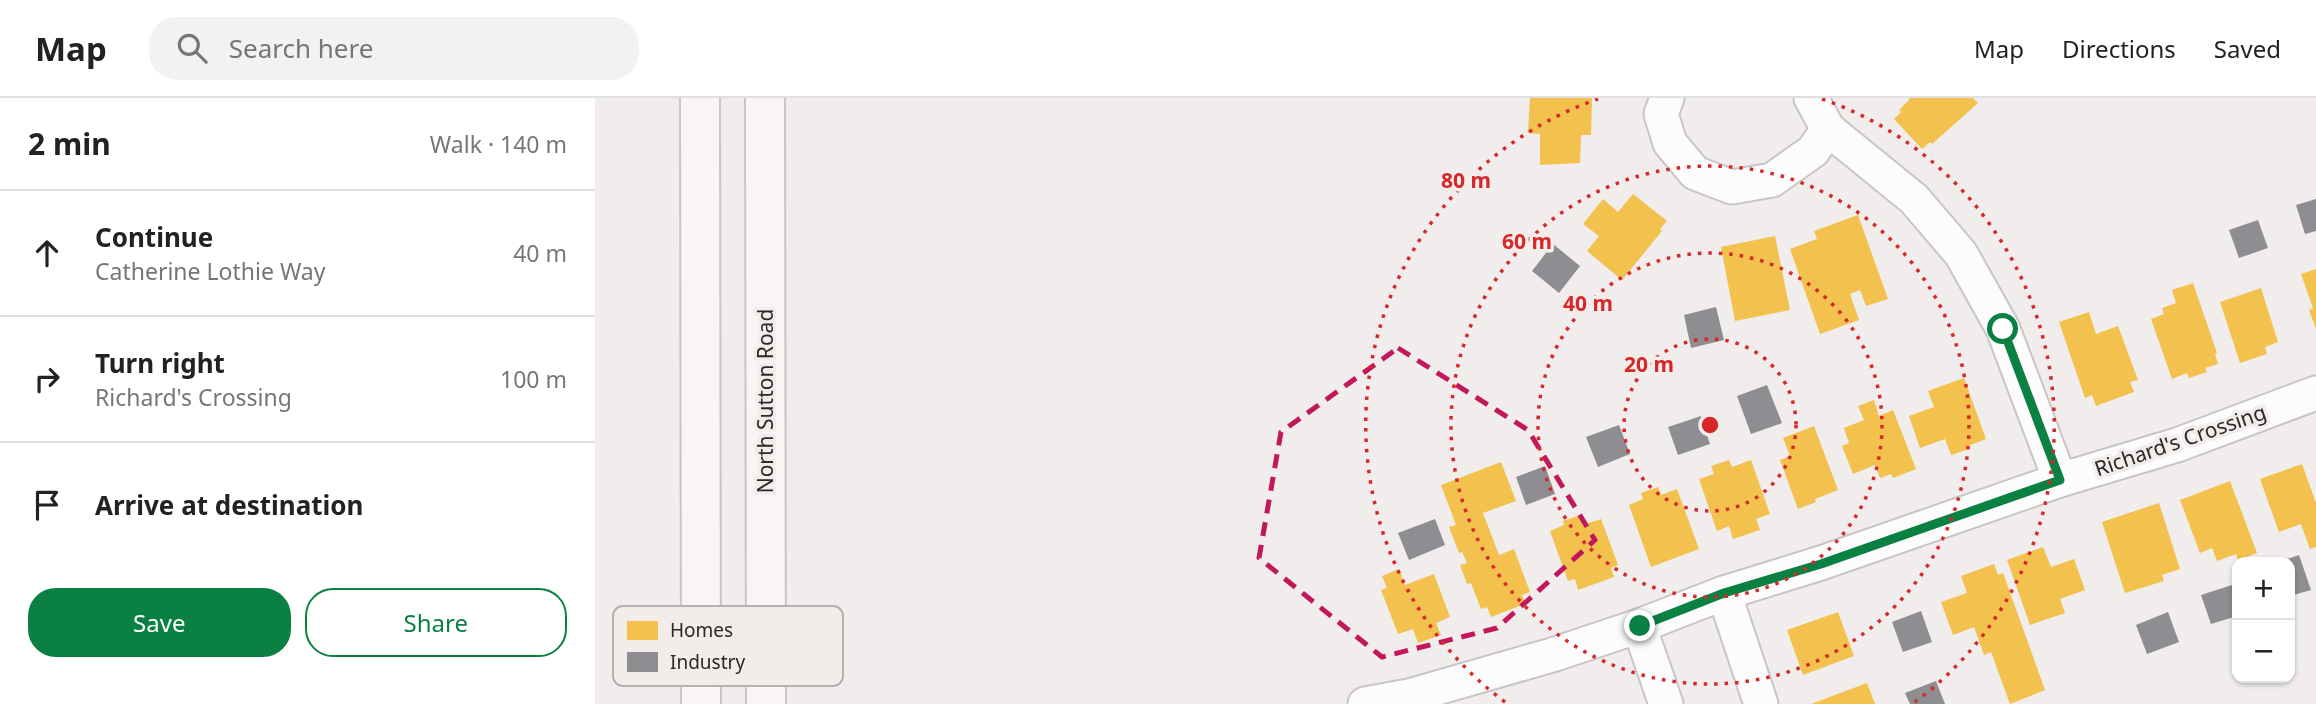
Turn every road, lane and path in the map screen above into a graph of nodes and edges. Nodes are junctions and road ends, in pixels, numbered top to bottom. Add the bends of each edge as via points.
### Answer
1 (700, 98) edge
2 (765, 98) edge
3 (1667, 98) edge
4 (1811, 98) edge
5 (1828, 129) junction
6 (2316, 393) edge
7 (2060, 480) junction
8 (1724, 593) junction
9 (701, 606) edge
10 (766, 606) edge
11 (1640, 626) junction
12 (701, 686) edge
13 (766, 686) edge
14 (1425, 698) edge
15 (701, 704) edge
16 (766, 704) edge
17 (1365, 704) edge
18 (1666, 704) edge
19 (1761, 704) edge

1 - 9 main road
2 - 10 main road, North Sutton Road
3 - 5 street via 1661,114 1670,143 1695,173 1733,187 1772,180 1814,151
4 - 5 street
5 - 7 street via 1914,199 1961,254 2003,329
6 - 7 street, Richard's Crossing via 2178,445
7 - 8 street, Richard's Crossing
8 - 11 street, Richard's Crossing
8 - 19 street
11 - 14 street, Richard's Crossing
11 - 18 street
12 - 15 main road
13 - 16 main road, North Sutton Road
14 - 17 street, Richard's Crossing

